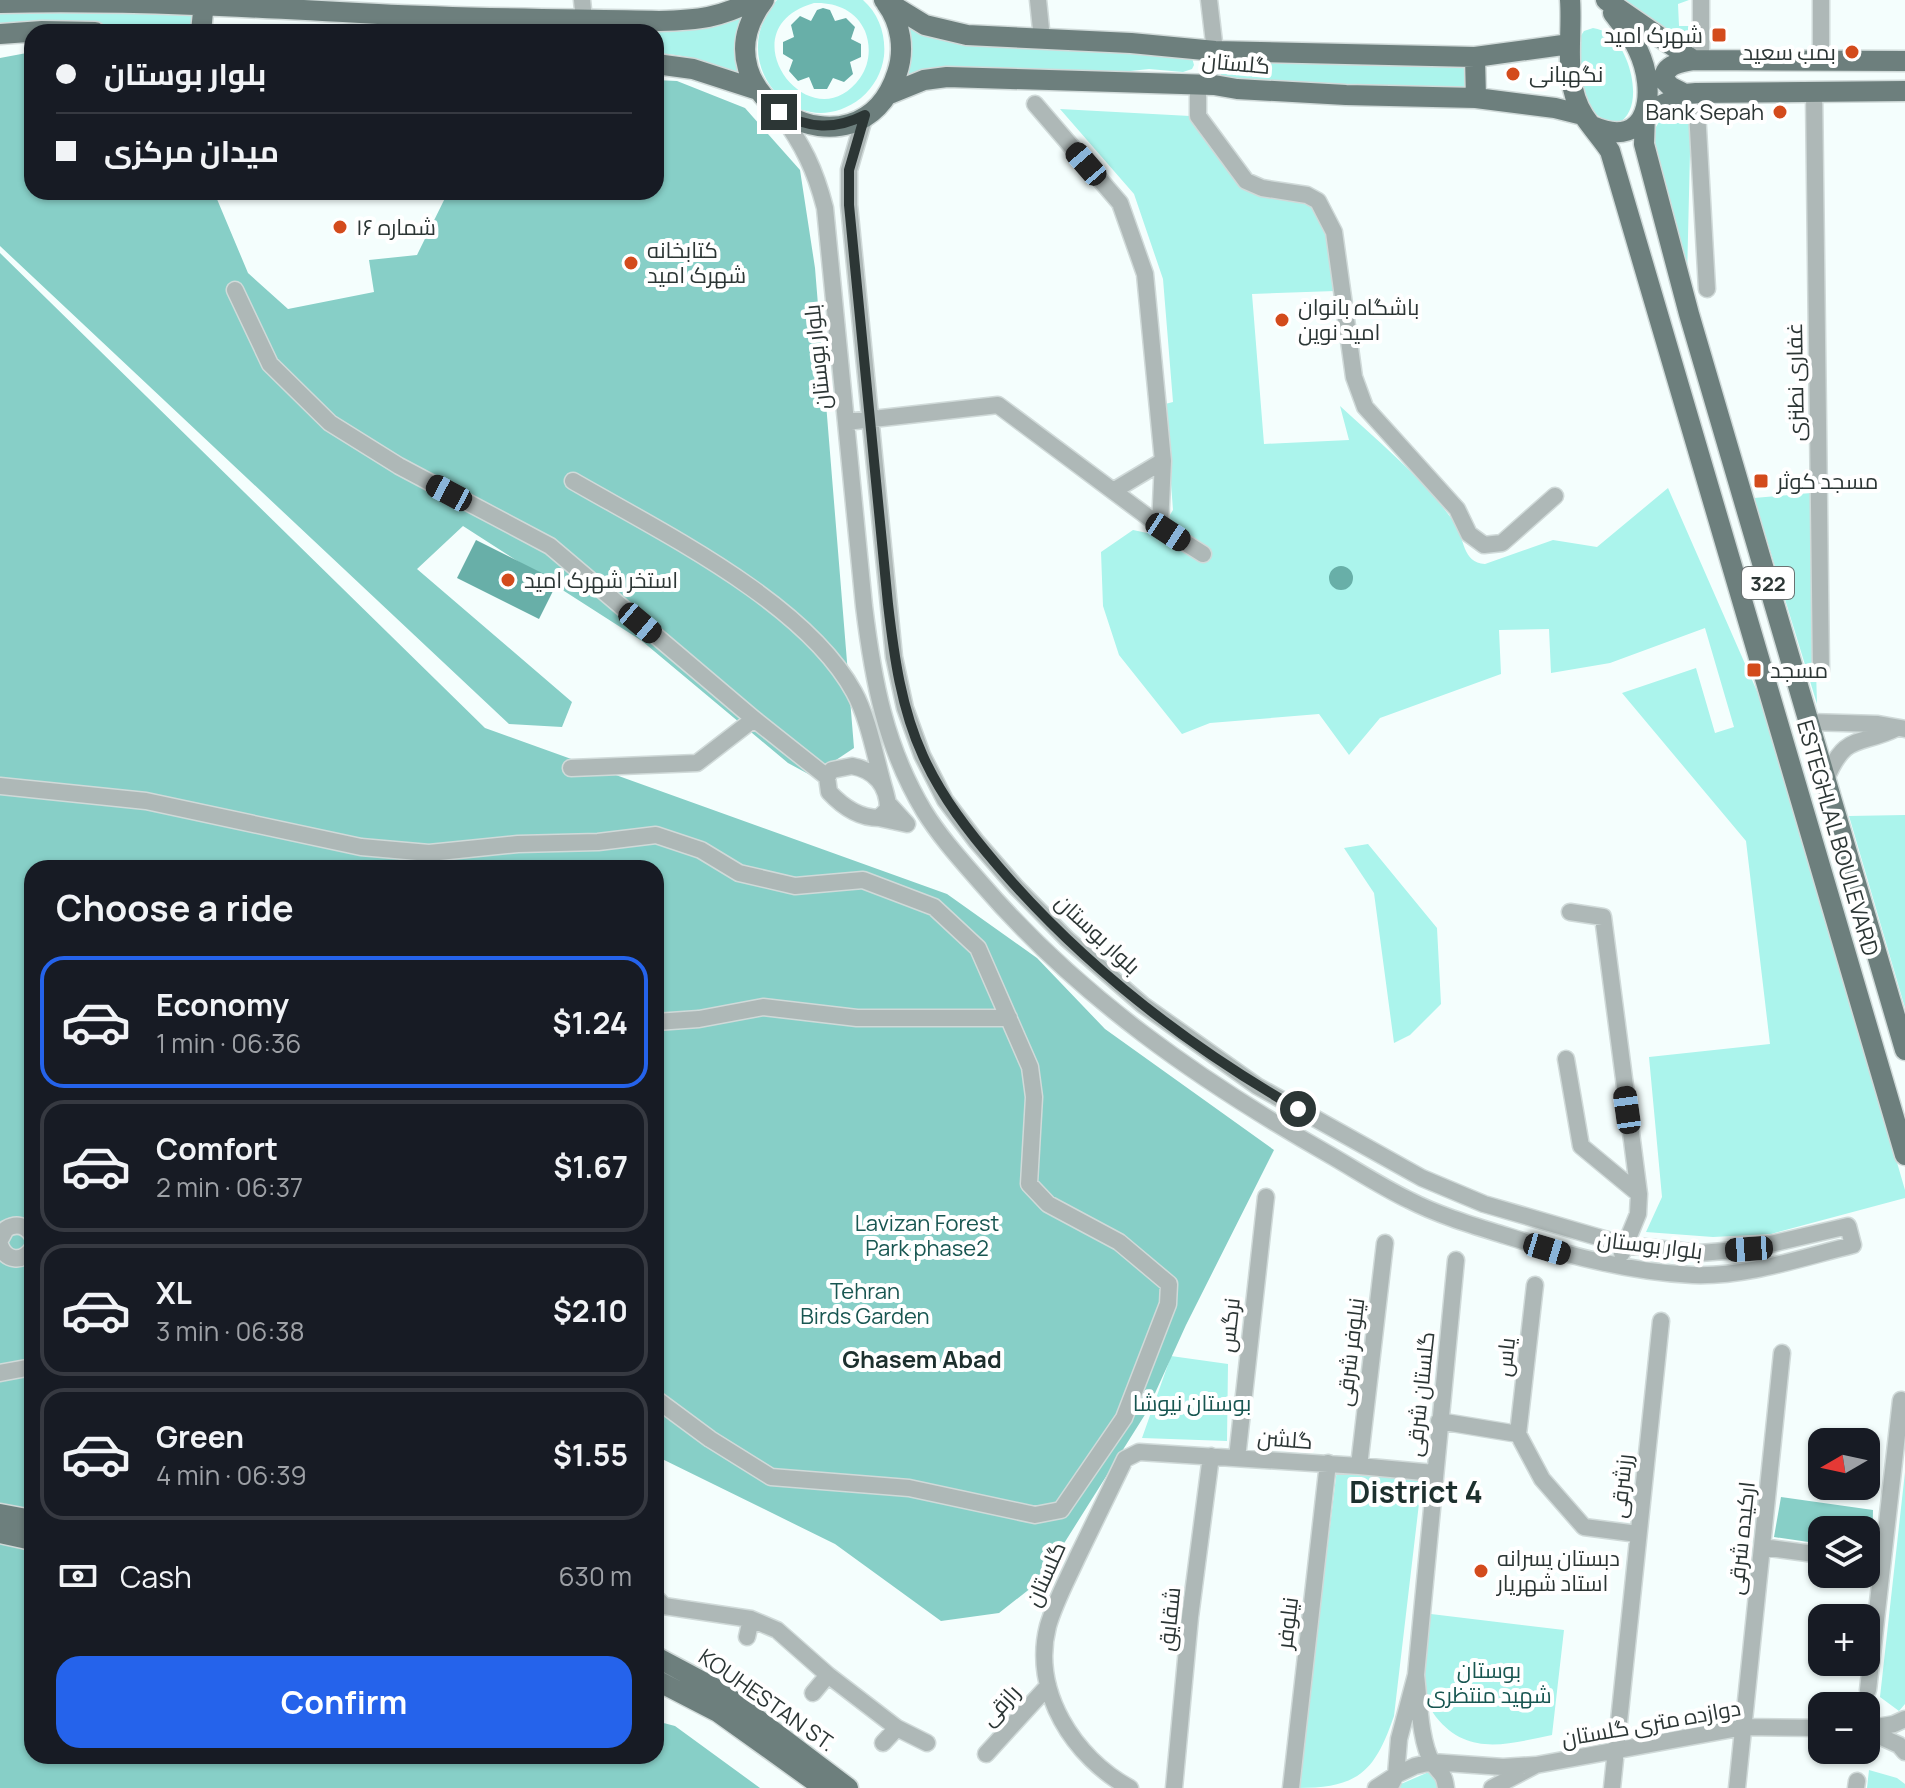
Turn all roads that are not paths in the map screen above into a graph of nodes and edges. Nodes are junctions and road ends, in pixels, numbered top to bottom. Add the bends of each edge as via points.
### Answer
1 (755, 0) edge
2 (764, 0) edge
3 (884, 0) edge
4 (1038, 0) edge
5 (1209, 0) edge
6 (1570, 0) edge
7 (1605, 0) edge
8 (1701, 0) edge
9 (1821, 0) edge
10 (210, 2) edge
11 (0, 3) edge
12 (389, 15) edge
13 (576, 18) edge
14 (203, 24) edge
15 (24, 32) edge
16 (0, 34) edge
17 (1042, 39) junction
18 (1570, 44) junction
19 (1208, 50) junction
20 (1475, 57) junction
21 (1697, 60) junction
22 (1821, 61) junction
23 (1905, 61) edge
24 (664, 65) edge
25 (1206, 84) junction
26 (758, 90) junction
27 (1905, 91) edge
28 (1814, 92) junction
29 (1690, 94) junction
30 (887, 95) junction
31 (1476, 98) junction
32 (1035, 104) dead end
33 (779, 112) junction
34 (1645, 113) junction
35 (865, 115) junction
36 (1588, 120) junction
37 (1626, 205) junction
38 (1661, 208) junction
39 (1707, 289) dead end
40 (235, 290) dead end
41 (870, 419) junction
42 (846, 422) junction
43 (1163, 461) junction
44 (573, 481) dead end
45 (1113, 491) junction
46 (1555, 496) dead end
47 (1160, 526) junction
48 (1203, 554) dead end
49 (894, 657) junction
50 (871, 661) junction
51 (1821, 671) dead end
52 (754, 719) junction
53 (1808, 722) junction
54 (1901, 728) edge
55 (870, 738) junction
56 (860, 767) junction
57 (571, 768) dead end
58 (827, 777) junction
59 (1826, 779) junction
60 (0, 786) edge
61 (886, 797) junction
62 (945, 800) junction
63 (925, 813) junction
64 (879, 818) junction
65 (907, 824) junction
66 (1570, 912) dead end
67 (1140, 1002) junction
68 (1155, 1014) junction
69 (1009, 1018) junction
70 (664, 1021) edge
71 (1128, 1023) junction
72 (1905, 1050) edge
73 (1566, 1059) dead end
74 (1905, 1155) edge
75 (1417, 1176) junction
76 (1639, 1194) junction
77 (1266, 1197) dead end
78 (1411, 1201) junction
79 (24, 1228) edge
80 (1, 1240) edge
81 (1385, 1243) dead end
82 (1625, 1245) junction
83 (1719, 1251) junction
84 (24, 1256) edge
85 (1456, 1260) dead end
86 (1618, 1266) junction
87 (1718, 1275) junction
88 (1535, 1285) dead end
89 (1661, 1321) dead end
90 (1782, 1353) dead end
91 (24, 1368) edge
92 (0, 1373) edge
93 (1901, 1400) dead end
94 (664, 1405) edge
95 (1439, 1421) junction
96 (1518, 1434) junction
97 (1132, 1453) joint
98 (1211, 1456) junction
99 (1237, 1458) junction
100 (1328, 1463) junction
101 (1359, 1466) junction
102 (1434, 1473) junction
103 (0, 1514) edge
104 (24, 1518) edge
105 (1880, 1525) edge
106 (0, 1533) edge
107 (1638, 1534) junction
108 (24, 1538) edge
109 (1762, 1547) junction
110 (1808, 1553) edge
111 (1873, 1588) edge
112 (664, 1606) edge
113 (751, 1619) junction
114 (747, 1637) dead end
115 (664, 1661) edge
116 (828, 1675) junction
117 (1416, 1675) junction
118 (664, 1684) edge
119 (1048, 1686) junction
120 (1868, 1690) dead end
121 (813, 1693) dead end
122 (1905, 1719) edge
123 (1880, 1726) edge
124 (1744, 1727) junction
125 (897, 1728) junction
126 (1808, 1728) edge
127 (1880, 1736) edge
128 (883, 1743) dead end
129 (927, 1743) dead end
130 (1616, 1751) junction
131 (1905, 1752) edge
132 (986, 1754) dead end
133 (1432, 1762) junction
134 (1536, 1765) junction
135 (1393, 1782) edge
136 (824, 1788) edge
137 (848, 1788) edge
138 (1130, 1788) edge
139 (1174, 1788) edge
140 (1291, 1788) edge
141 (1376, 1788) edge
142 (1446, 1788) edge
143 (1492, 1788) edge
144 (1612, 1788) edge
145 (1737, 1788) edge

1 - 13 main road via 722,16 697,20
2 - 26 main road via 747,46
3 - 17 main road, گلستان via 925,25 967,35
3 - 30 main road via 896,22 901,52
4 - 17 street
5 - 19 street
6 - 18 main road, ESTEGHLAL BOULEVARD
7 - 21 main road
7 - 34 main road, ESTEGHLAL BOULEVARD via 1639,51 1647,81
8 - 21 street
9 - 22 street
10 - 11 main road
10 - 12 main road
10 - 14 main road
12 - 13 main road
15 - 16 main road
17 - 19 main road, گلستان
18 - 20 main road, گلستان
18 - 36 main road, ESTEGHLAL BOULEVARD via 1573,87
19 - 20 main road, گلستان
19 - 25 main road
20 - 31 main road
21 - 22 main road
21 - 29 main road via 1664,73 1671,87
22 - 23 main road
24 - 26 main road
25 - 30 main road, گلستان via 947,77
25 - 31 main road, گلستان
25 - 46 street via 1198,116 1246,181 1307,195 1327,215 1334,232 1354,377 1365,407 1457,509 1475,541 1502,543
26 - 33 main road
27 - 28 main road
28 - 29 main road
28 - 51 street, غفاری نطنزی
29 - 34 main road
29 - 39 street
30 - 35 main road
31 - 36 main road, گلستان via 1555,108
32 - 43 street via 1120,203 1145,274
33 - 35 main road via 821,127
33 - 42 street, بلوار بوستان via 815,171 825,208
34 - 36 main road, گلستان via 1622,133 1607,133
34 - 38 main road, ESTEGHLAL BOULEVARD / 322 via 1644,144
35 - 41 street, بلوار بوستان via 849,170 849,205
36 - 37 main road, ESTEGHLAL BOULEVARD / 322 via 1610,151
37 - 38 main road via 1629,192 1640,188 1650,190
37 - 74 main road, ESTEGHLAL BOULEVARD / 322
38 - 53 main road, ESTEGHLAL BOULEVARD / 322
40 - 52 street via 270,364 330,423 550,546
41 - 42 street
41 - 45 street via 998,405
41 - 49 street, بلوار بوستان
42 - 50 street, بلوار بوستان
43 - 45 street
43 - 47 street
44 - 55 street via 730,574 794,622 833,657 856,695
45 - 47 street
47 - 48 street
49 - 50 street
49 - 62 street, بلوار بوستان via 905,708
50 - 63 street, بلوار بوستان via 882,715
52 - 57 street via 697,763
52 - 58 street
53 - 54 street
53 - 59 main road, ESTEGHLAL BOULEVARD / 322
54 - 59 street via 1844,747
55 - 56 street
55 - 61 street
56 - 58 street via 839,767
56 - 61 street via 875,776
58 - 64 street via 829,792 843,805
59 - 72 main road, ESTEGHLAL BOULEVARD / 322
60 - 69 street via 146,801 361,847 415,852 656,835 701,850 739,873 795,886 863,880 934,907 978,948
61 - 64 street via 888,809
61 - 65 street
62 - 63 street
62 - 67 street, بلوار بوستان via 1016,887
63 - 65 street
63 - 71 street, بلوار بوستان via 999,904
64 - 65 street
66 - 76 street via 1603,917
67 - 68 street, بلوار بوستان
67 - 71 street
68 - 71 street
68 - 75 street, بلوار بوستان via 1257,1086
69 - 70 street via 857,1018 763,1007
69 - 94 street via 1030,1067 1034,1097 1029,1184 1048,1204 1119,1242 1169,1284 1168,1304 1124,1418 1061,1510 1035,1515 909,1488 771,1477
71 - 78 street, بلوار بوستان via 1244,1106
73 - 76 street via 1581,1146
75 - 78 street
75 - 82 street, بلوار بوستان via 1484,1204
76 - 82 street via 1638,1214
77 - 99 street, نرگس
78 - 86 street, بلوار بوستان via 1524,1242
79 - 80 street
80 - 84 street via 9,1257
81 - 101 street, نیلوفر شرقی
82 - 83 street, بلوار بوستان
82 - 86 street
83 - 87 street
83 - 87 street, بلوار بوستان via 1848,1226 1853,1245
85 - 95 street, گلستان شرقی
86 - 87 street, بلوار بوستان
88 - 96 street, یاس
89 - 107 street, رزشرقی
90 - 109 street, ارکیده شرقی
91 - 92 street
93 - 105 street
95 - 96 street
95 - 102 street, گلستان شرقی
96 - 107 street via 1542,1479 1584,1527
97 - 98 street, گلشن
97 - 119 street, گلستان via 1057,1601 1047,1636
98 - 99 street, گلشن
98 - 139 street, شقایق
99 - 100 street, گلشن
100 - 101 street, گلشن
100 - 140 street, نیلوفر
101 - 102 street, گلشن
102 - 117 street, گلستان شرقی
103 - 104 main road
106 - 108 main road
107 - 130 street, رزشرقی
109 - 110 street
109 - 124 street, ارکیده شرقی
111 - 120 street
112 - 113 street
113 - 114 street
113 - 116 street via 777,1630
115 - 137 main road, KOUHESTAN ST. via 720,1691
116 - 121 street
116 - 125 street
117 - 133 street
117 - 135 street
118 - 136 main road, KOUHESTAN ST. via 718,1712
119 - 132 street, رازقی
119 - 138 street, گلستان via 1079,1747
122 - 123 street
124 - 126 street, دوازده متری گلستان
124 - 130 street, دوازده متری گلستان
124 - 145 street, ارکیده شرقی
125 - 128 street
125 - 129 street
127 - 131 street
130 - 134 street, دوازده متری گلستان
130 - 144 street, رزشرقی
133 - 134 street
133 - 135 street via 1415,1766
133 - 142 street via 1445,1775
134 - 143 street
135 - 141 street

